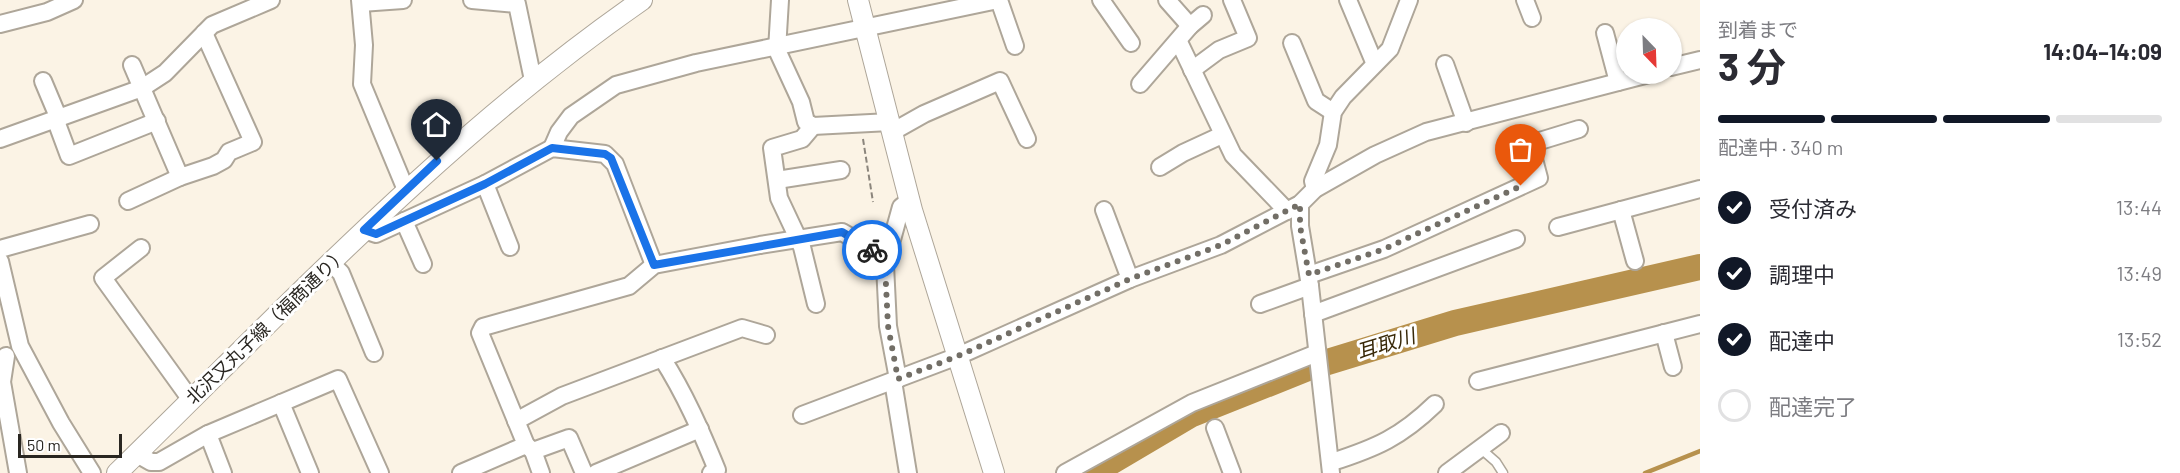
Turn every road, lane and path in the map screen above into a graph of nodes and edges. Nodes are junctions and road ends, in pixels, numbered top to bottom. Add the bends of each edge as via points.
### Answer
1 (74, 0) edge
2 (271, 0) edge
3 (403, 0) edge
4 (472, 0) edge
5 (642, 0) edge
6 (780, 0) edge
7 (858, 0) edge
8 (998, 0) edge
9 (1101, 0) edge
10 (1167, 0) edge
11 (1232, 0) edge
12 (1348, 0) edge
13 (1409, 0) edge
14 (1525, 0) edge
15 (360, 2) edge
16 (519, 2) edge
17 (1532, 18) dead end
18 (0, 24) edge
19 (865, 28) junction
20 (204, 33) junction
21 (1605, 33) dead end
22 (1179, 42) junction
23 (1131, 43) dead end
24 (1292, 43) dead end
25 (777, 46) junction
26 (1015, 46) dead end
27 (1700, 60) edge
28 (1374, 62) junction
29 (1445, 64) dead end
30 (1682, 64) edge
31 (132, 65) dead end
32 (1192, 70) junction
33 (1616, 74) edge
34 (533, 80) junction
35 (43, 81) dead end
36 (1616, 83) edge
37 (1140, 84) dead end
38 (142, 88) junction
39 (1333, 112) junction
40 (57, 120) junction
41 (157, 121) junction
42 (861, 123) junction
43 (1466, 123) junction
44 (813, 126) junction
45 (891, 127) junction
46 (1579, 129) dead end
47 (1222, 135) junction
48 (1027, 139) dead end
49 (0, 140) edge
50 (552, 148) junction
51 (1160, 167) dead end
52 (841, 170) dead end
53 (180, 177) junction
54 (777, 180) junction
55 (485, 184) junction
56 (1315, 189) junction
57 (1700, 189) edge
58 (406, 190) junction
59 (910, 200) junction
60 (128, 201) dead end
61 (873, 202) dead end
62 (1293, 208) junction
63 (1104, 210) dead end
64 (1621, 210) junction
65 (404, 221) junction
66 (90, 224) dead end
67 (1558, 226) dead end
68 (364, 230) junction
69 (797, 239) junction
70 (1516, 239) dead end
71 (510, 247) dead end
72 (141, 248) dead end
73 (0, 249) edge
74 (887, 258) junction
75 (0, 261) edge
76 (1635, 261) dead end
77 (331, 263) junction
78 (423, 264) dead end
79 (654, 265) junction
80 (1130, 279) junction
81 (1310, 280) junction
82 (816, 304) dead end
83 (1260, 304) dead end
84 (1314, 314) junction
85 (1700, 324) edge
86 (1664, 333) junction
87 (766, 335) dead end
88 (23, 352) junction
89 (374, 353) dead end
90 (3, 356) edge
91 (958, 356) junction
92 (1317, 356) junction
93 (662, 358) junction
94 (1673, 367) dead end
95 (895, 380) junction
96 (1478, 381) dead end
97 (191, 400) junction
98 (281, 403) junction
99 (1435, 404) dead end
100 (802, 415) dead end
101 (516, 421) junction
102 (1215, 428) dead end
103 (700, 429) junction
104 (1501, 433) dead end
105 (208, 434) junction
106 (530, 448) junction
107 (1480, 448) junction
108 (136, 454) junction
109 (1331, 467) edge
110 (18, 473) edge
111 (92, 473) edge
112 (117, 473) edge
113 (223, 473) edge
114 (310, 473) edge
115 (380, 473) edge
116 (461, 473) edge
117 (541, 473) edge
118 (584, 473) edge
119 (596, 473) edge
120 (711, 473) edge
121 (908, 473) edge
122 (994, 473) edge
123 (1065, 473) edge
124 (1232, 473) edge
125 (1447, 473) edge
126 (1503, 473) edge

1 - 18 street via 47,12
2 - 20 street via 212,25
3 - 15 street
4 - 16 street
5 - 34 street, 北沢又丸子線（福商通り）
6 - 25 street
7 - 19 street
8 - 19 street
8 - 26 street
9 - 23 street
10 - 22 street via 1196,21
11 - 32 street via 1248,38 1219,50
12 - 28 street
13 - 28 street via 1390,49
14 - 17 street
15 - 58 street via 362,84
16 - 34 street
19 - 25 street
19 - 45 street
20 - 38 street via 165,73
20 - 53 street via 253,142 229,152 213,166
21 - 33 street
22 - 32 street
22 - 37 street
24 - 39 street via 1316,101
25 - 44 street via 806,122
25 - 50 street via 616,84 571,116
27 - 30 street
28 - 39 street
29 - 43 street
31 - 38 street
32 - 47 street
34 - 58 street, 北沢又丸子線（福商通り）
35 - 40 street
36 - 43 street
38 - 40 street
38 - 41 street
39 - 56 street via 1328,145 1313,181
40 - 41 street via 69,156
40 - 49 street
41 - 53 street
42 - 44 street
42 - 45 street
42 - 61 path
43 - 56 street via 1402,142
44 - 54 street via 802,139 772,148
45 - 48 street via 1000,81
45 - 59 street
46 - 81 street via 1530,144 1539,178
47 - 51 street
47 - 62 street via 1233,155
50 - 55 street
50 - 79 street via 611,158
52 - 54 street
53 - 60 street
54 - 69 street via 779,198
55 - 65 street
55 - 71 street
56 - 62 street
57 - 64 street
58 - 68 street, 北沢又丸子線（福商通り）
59 - 74 street via 901,207
59 - 91 street
62 - 80 street via 1221,245
62 - 81 street
63 - 80 street
64 - 67 street
64 - 76 street
65 - 68 street via 376,234
65 - 78 street
66 - 73 street
68 - 77 street, 北沢又丸子線（福商通り）
69 - 74 street via 842,232
69 - 79 street
69 - 82 street
70 - 84 street
72 - 97 street via 103,278
74 - 95 street via 888,326
75 - 88 street
77 - 89 street via 341,273
77 - 97 street, 北沢又丸子線（福商通り）
79 - 101 street via 629,286 483,327 480,333
80 - 91 street
81 - 83 street
81 - 84 street
84 - 92 street
85 - 86 street
86 - 94 street
86 - 96 street
87 - 93 street via 742,328
88 - 90 street
88 - 111 street
90 - 110 street via 2,382
91 - 95 street
91 - 122 street
92 - 109 street
92 - 123 street via 1192,403
93 - 101 street via 562,396
93 - 103 street via 686,395
95 - 100 street
95 - 121 street
97 - 108 street, 北沢又丸子線（福商通り）
98 - 105 street
98 - 114 street
98 - 115 street via 338,379
99 - 109 street via 1413,425 1378,447
101 - 106 street
102 - 124 street
103 - 119 street
103 - 120 street via 717,470
104 - 107 street
105 - 108 street via 159,462
105 - 113 street
106 - 116 street
106 - 117 street
106 - 118 street via 569,438
107 - 125 street
107 - 126 lane
108 - 112 street, 北沢又丸子線（福商通り）

